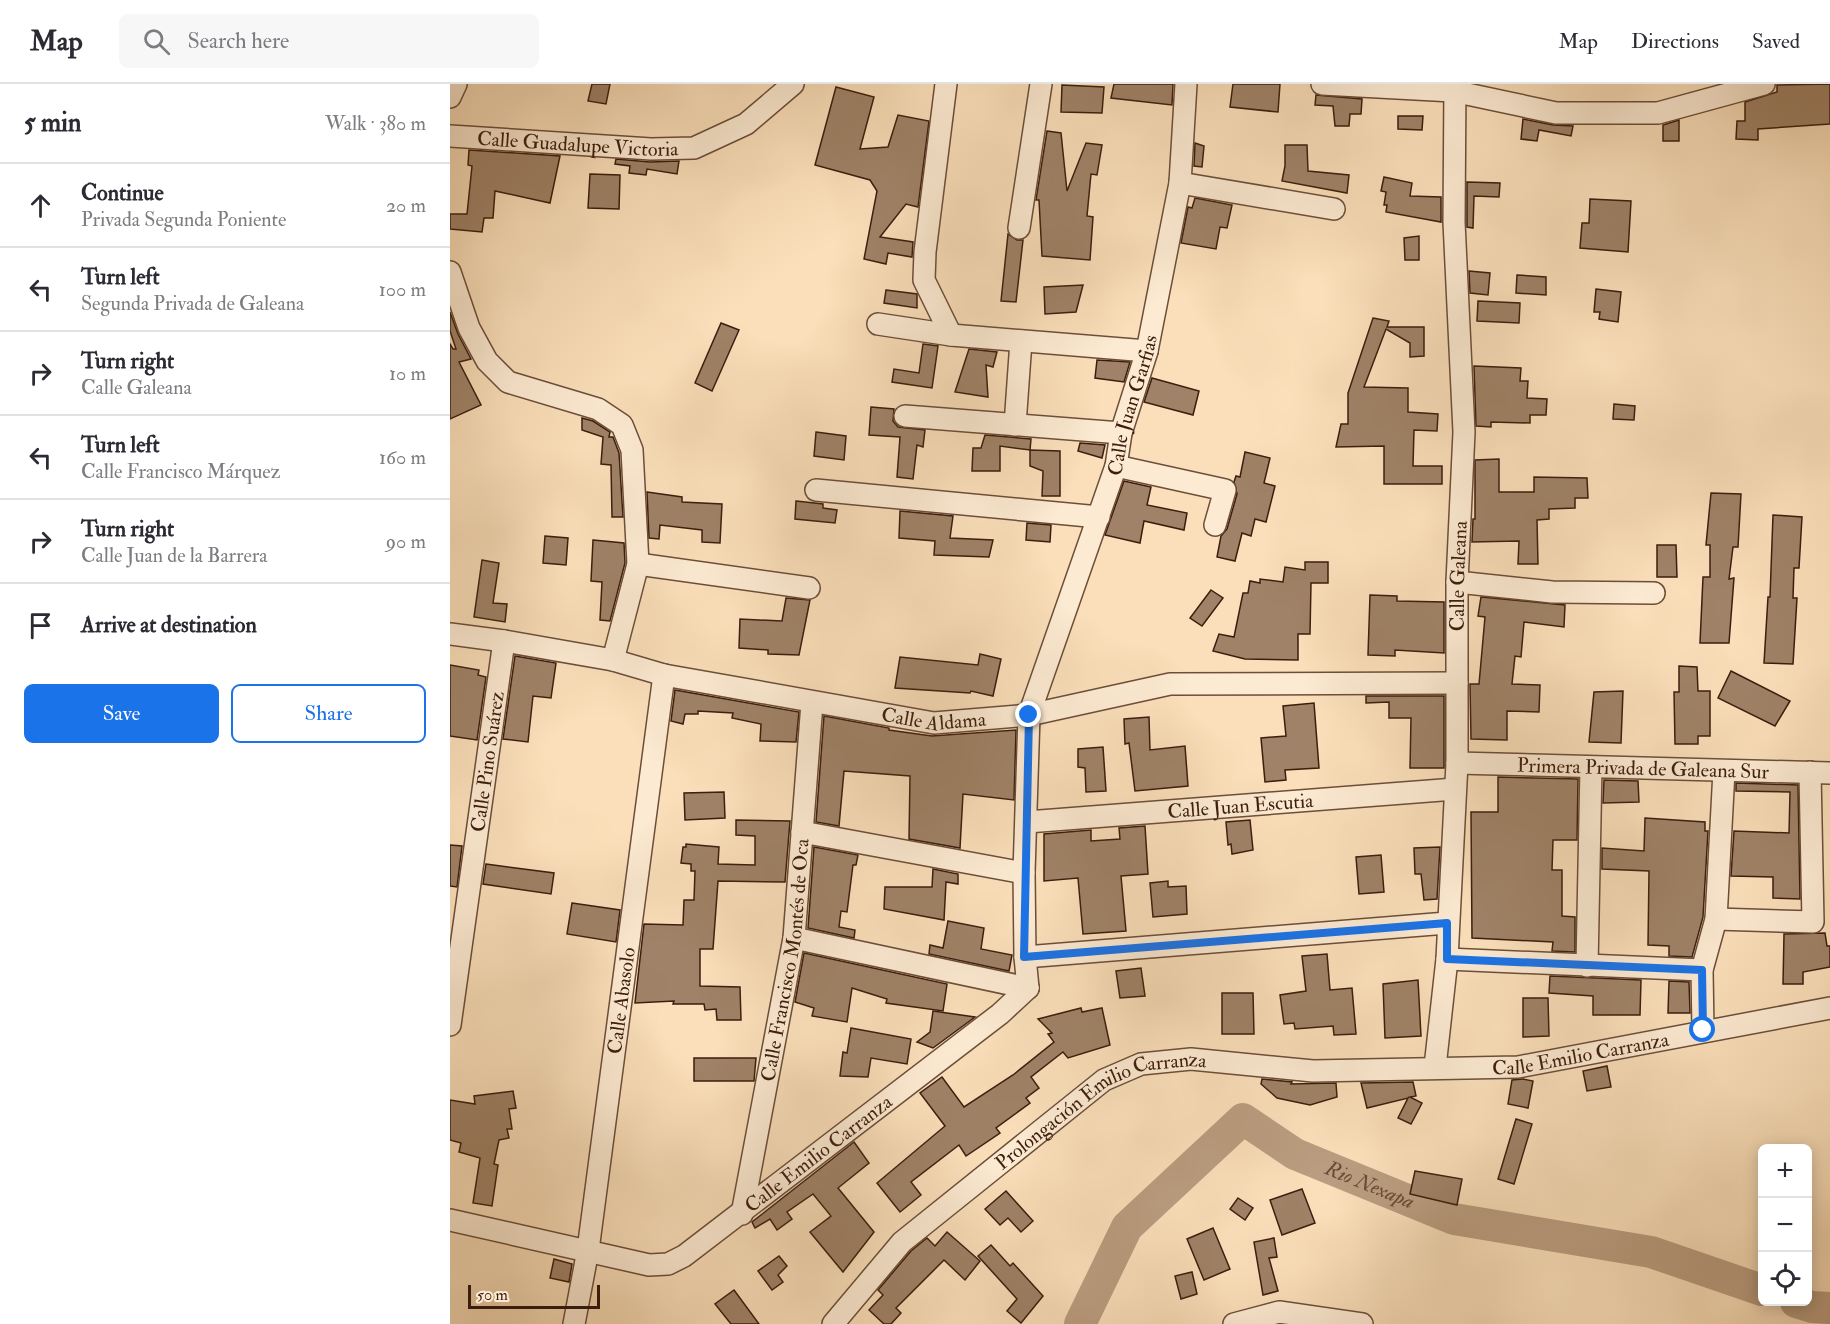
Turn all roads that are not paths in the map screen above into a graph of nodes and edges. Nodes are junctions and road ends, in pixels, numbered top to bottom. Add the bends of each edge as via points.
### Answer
1 (456, 84) edge
2 (793, 84) edge
3 (946, 84) edge
4 (1041, 84) edge
5 (1186, 84) edge
6 (1322, 84) edge
7 (1764, 84) edge
8 (1454, 87) edge
9 (450, 97) edge
10 (450, 136) edge
11 (1180, 183) junction
12 (1334, 209) dead end
13 (1019, 228) dead end
14 (450, 272) edge
15 (878, 324) dead end
16 (951, 335) junction
17 (1020, 341) junction
18 (1147, 351) junction
19 (905, 416) dead end
20 (1015, 425) junction
21 (1121, 434) junction
22 (1116, 466) junction
23 (816, 490) dead end
24 (1099, 517) junction
25 (1215, 525) dead end
26 (639, 564) junction
27 (1457, 582) junction
28 (809, 588) dead end
29 (1654, 593) dead end
30 (450, 634) edge
31 (504, 640) junction
32 (613, 660) junction
33 (664, 675) junction
34 (1457, 683) junction
35 (812, 703) junction
36 (1029, 715) junction
37 (1457, 763) junction
38 (1591, 767) junction
39 (1724, 771) junction
40 (1820, 772) edge
41 (1455, 789) junction
42 (1027, 822) junction
43 (802, 832) junction
44 (1024, 873) junction
45 (1716, 919) junction
46 (1447, 923) junction
47 (794, 938) junction
48 (1024, 957) junction
49 (1447, 959) junction
50 (1587, 966) junction
51 (1702, 970) junction
52 (452, 987) edge
53 (1028, 988) junction
54 (1830, 1008) edge
55 (450, 1025) edge
56 (1703, 1030) junction
57 (1435, 1067) junction
58 (742, 1214) junction
59 (450, 1220) edge
60 (588, 1250) junction
61 (574, 1324) edge
62 (833, 1324) edge
63 (1234, 1324) edge
64 (1362, 1324) edge

1 - 9 street
2 - 10 street, Calle Guadalupe Victoria via 746,124 694,148 651,149
3 - 16 street via 924,280
4 - 13 street
5 - 11 street, Calle Juan Garfias
6 - 8 street
7 - 8 street via 1658,113 1556,113
8 - 27 street, Calle Galeana via 1454,222 1464,432
11 - 12 street
11 - 18 street, Calle Juan Garfias
14 - 26 street via 478,344 487,361 508,382 598,409 622,425 632,450
15 - 16 street
16 - 17 street
17 - 18 street
17 - 20 street
18 - 21 street, Calle Juan Garfias
19 - 20 street
20 - 21 street
21 - 22 street, Calle Juan Garfias
22 - 24 street, Calle Juan Garfias
22 - 25 street via 1225,490
23 - 24 street
24 - 36 street, Calle Juan Garfias
26 - 28 street
26 - 32 street
27 - 29 street via 1552,592
27 - 34 street, Calle Galeana
30 - 31 street, Calle Aldama
31 - 32 street, Calle Aldama
31 - 52 street, Calle Pino Suárez
32 - 33 street, Calle Aldama
33 - 35 street, Calle Aldama
33 - 60 street, Calle Abasolo
34 - 36 street, Calle Aldama via 1170,684
34 - 37 street, Calle Galeana
35 - 36 street, Calle Aldama via 934,723
35 - 43 street, Calle Francisco Montés de Oca
36 - 42 street, Calle Juan Garfias
37 - 38 street, Primera Privada de Galeana Sur
37 - 41 street, Calle Galeana
38 - 39 street, Primera Privada de Galeana Sur
38 - 50 street
39 - 40 street, Primera Privada de Galeana Sur
39 - 45 street
40 - 45 street via 1813,922
41 - 42 street, Calle Juan Escutia
41 - 46 street, Calle Galeana
42 - 44 street, Calle Juan Garfias
43 - 44 street
43 - 47 street, Calle Francisco Montés de Oca
44 - 48 street, Calle Juan Garfias
45 - 51 street
46 - 48 street
46 - 49 street, Calle Galeana
47 - 53 street
47 - 58 street, Calle Francisco Montés de Oca
48 - 53 street, Calle Juan Garfias
49 - 50 street
49 - 57 street, Calle Galeana
50 - 51 street
51 - 56 street
52 - 55 street, Calle Pino Suárez
53 - 58 street, Calle Emilio Carranza via 1000,1014
54 - 56 street, Calle Emilio Carranza
56 - 57 street, Calle Emilio Carranza via 1518,1068
57 - 62 street, Prolongación Emilio Carranza via 1313,1071 1191,1059 1141,1064 1104,1080 902,1242
58 - 60 street, Calle Emilio Carranza via 668,1264 649,1265
59 - 60 street, Calle Emilio Carranza
60 - 61 street, Calle Abasolo
63 - 64 street via 1279,1312

